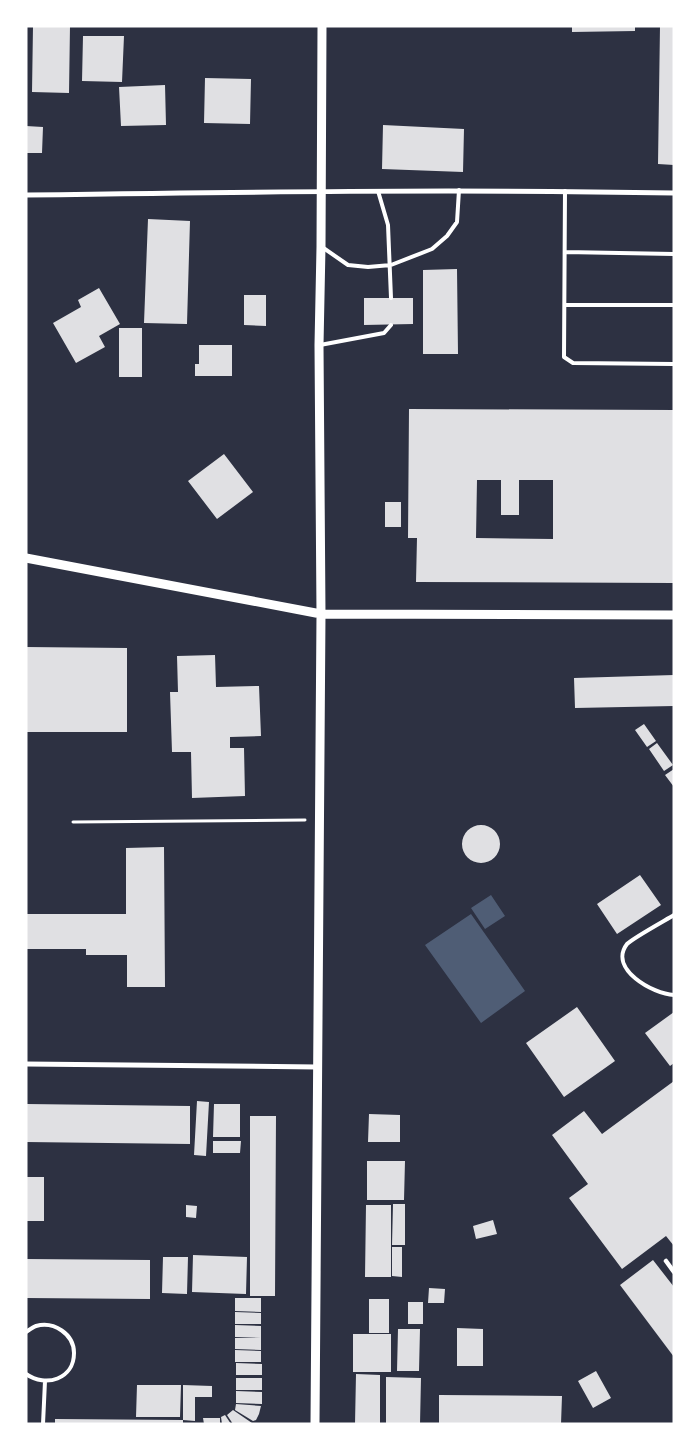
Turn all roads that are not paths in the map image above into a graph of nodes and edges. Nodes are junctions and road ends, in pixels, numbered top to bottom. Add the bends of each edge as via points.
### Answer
1 (322, 26) edge
2 (321, 190) junction
3 (459, 190) junction
4 (378, 191) junction
5 (565, 191) junction
6 (674, 193) edge
7 (26, 195) edge
8 (321, 246) junction
9 (565, 252) junction
10 (674, 254) edge
11 (391, 265) junction
12 (391, 298) dead end
13 (565, 305) junction
14 (674, 305) edge
15 (390, 325) dead end
16 (319, 345) junction
17 (674, 364) edge
18 (26, 558) edge
19 (320, 614) junction
20 (674, 615) edge
21 (674, 915) edge
22 (674, 995) edge
23 (26, 1064) edge
24 (317, 1067) junction
25 (666, 1261) dead end
26 (674, 1272) edge
27 (26, 1332) edge
28 (26, 1374) edge
29 (45, 1381) junction
30 (43, 1424) edge
31 (315, 1424) edge

1 - 2 street
2 - 4 street
2 - 7 street
2 - 8 street
3 - 4 street
3 - 5 street
3 - 11 lane via 458,222 447,236 432,249
4 - 11 lane via 388,225
5 - 6 street
5 - 9 lane
8 - 11 lane via 348,265
8 - 16 street
9 - 10 lane
9 - 13 lane
11 - 12 lane
13 - 14 lane
13 - 17 lane via 564,357 573,363
15 - 16 lane via 384,333
16 - 19 street
18 - 19 street
19 - 20 street
19 - 24 street
21 - 22 lane via 628,943 623,962 631,975 649,988
23 - 24 street
24 - 31 street
25 - 26 street
27 - 29 lane via 45,1324 66,1333 72,1342 72,1364 66,1373 56,1380
28 - 29 lane via 34,1380
29 - 30 lane

